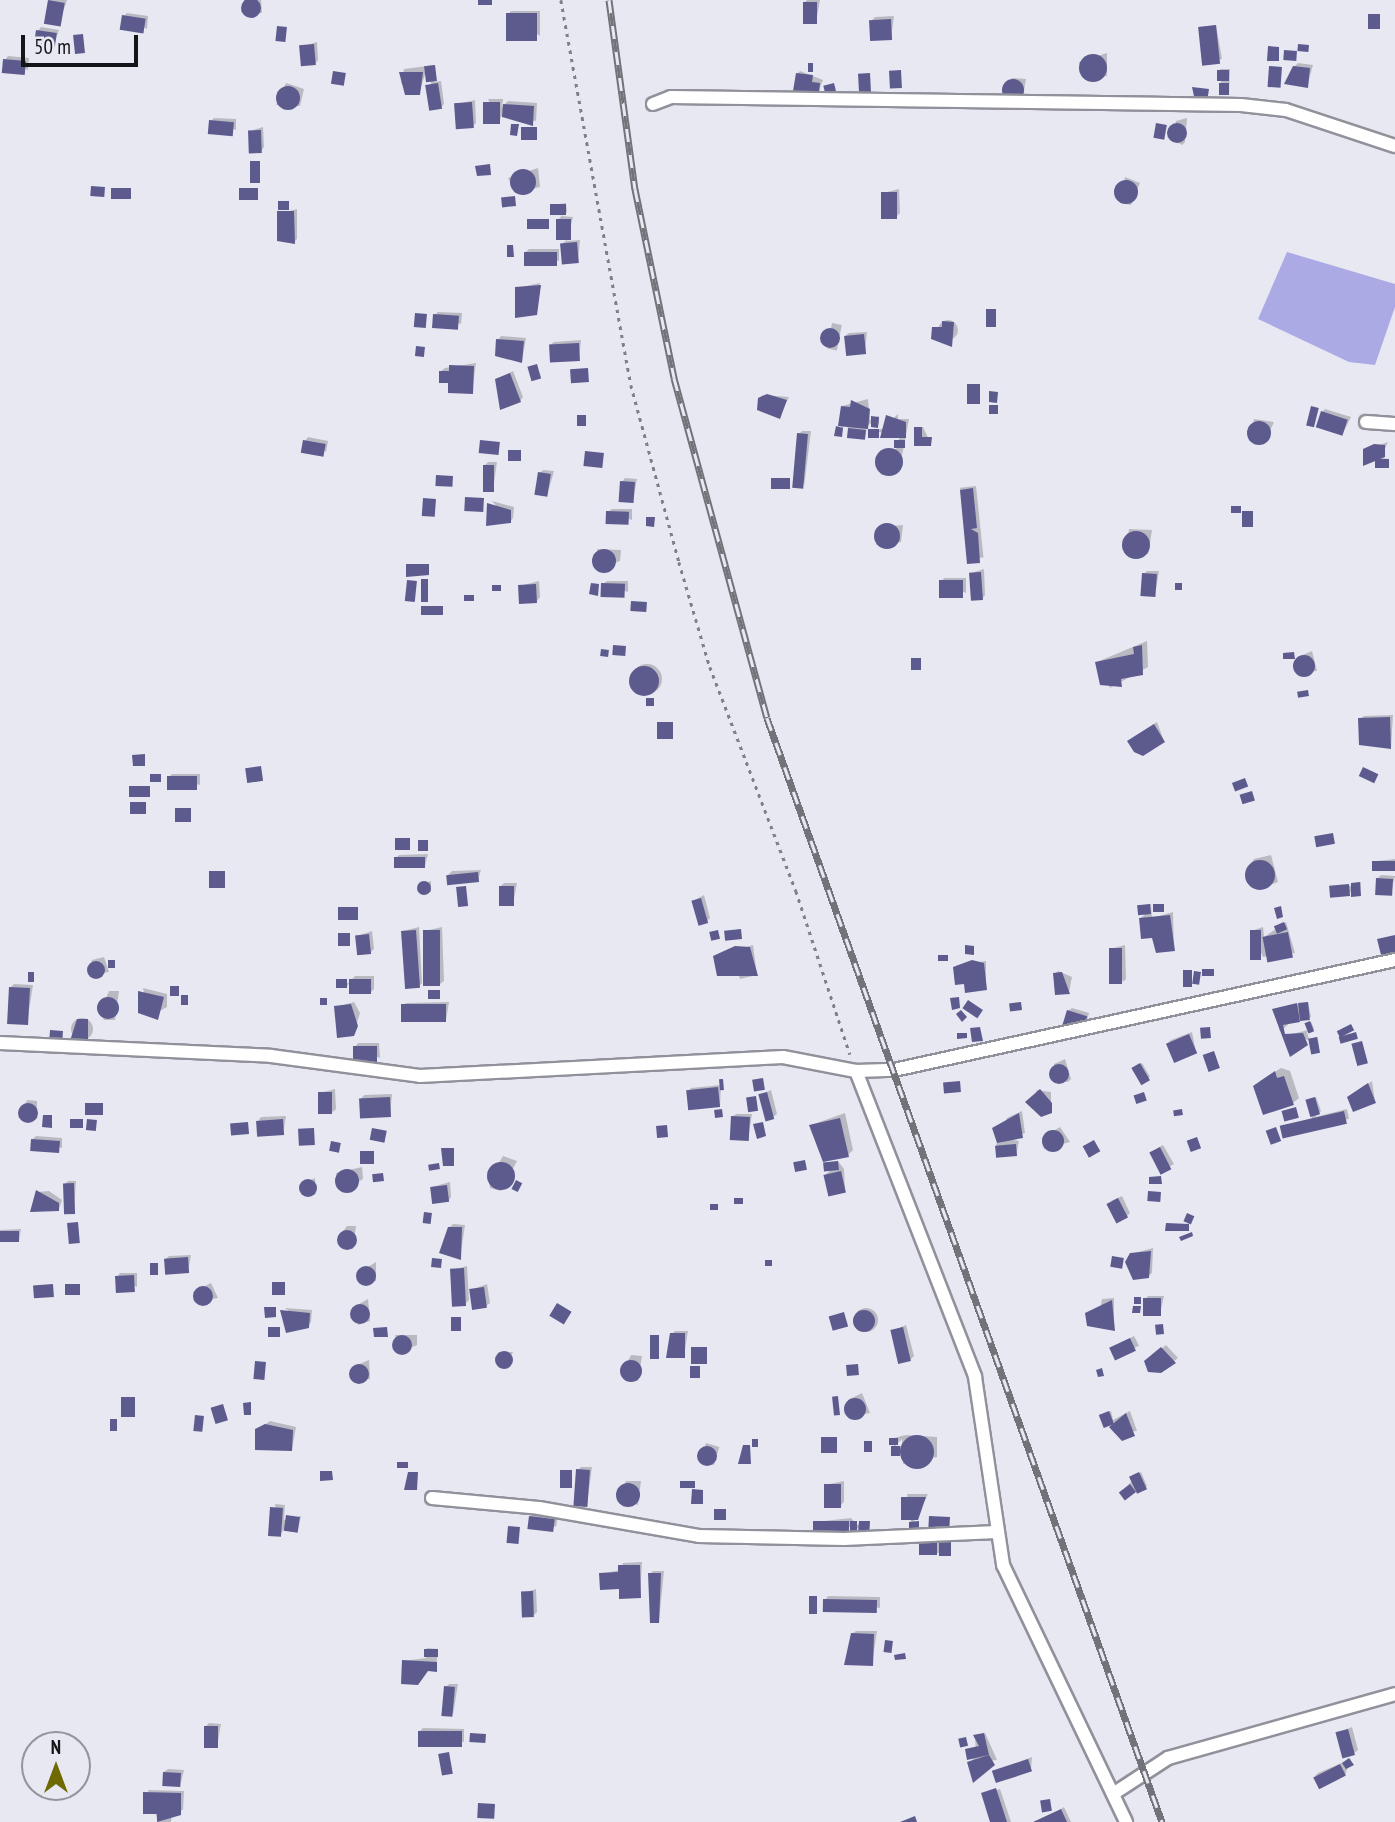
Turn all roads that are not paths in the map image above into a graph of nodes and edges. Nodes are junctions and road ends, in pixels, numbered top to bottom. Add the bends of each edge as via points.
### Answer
1 (653, 104) dead end
2 (1395, 146) edge
3 (1366, 422) dead end
4 (1395, 424) edge
5 (1395, 960) edge
6 (0, 1043) edge
7 (856, 1071) junction
8 (432, 1498) dead end
9 (997, 1532) junction
10 (1395, 1694) edge
11 (1113, 1794) junction
12 (1122, 1821) edge

1 - 2 street via 671,97 1241,105 1286,110
3 - 4 street
5 - 7 street via 1274,982 1010,1048
6 - 7 street via 271,1056 420,1076 783,1058
7 - 9 street via 975,1377 986,1420
8 - 9 street via 699,1536 844,1539
9 - 11 street via 1011,1587 1043,1639
10 - 11 street via 1168,1758
11 - 12 street

